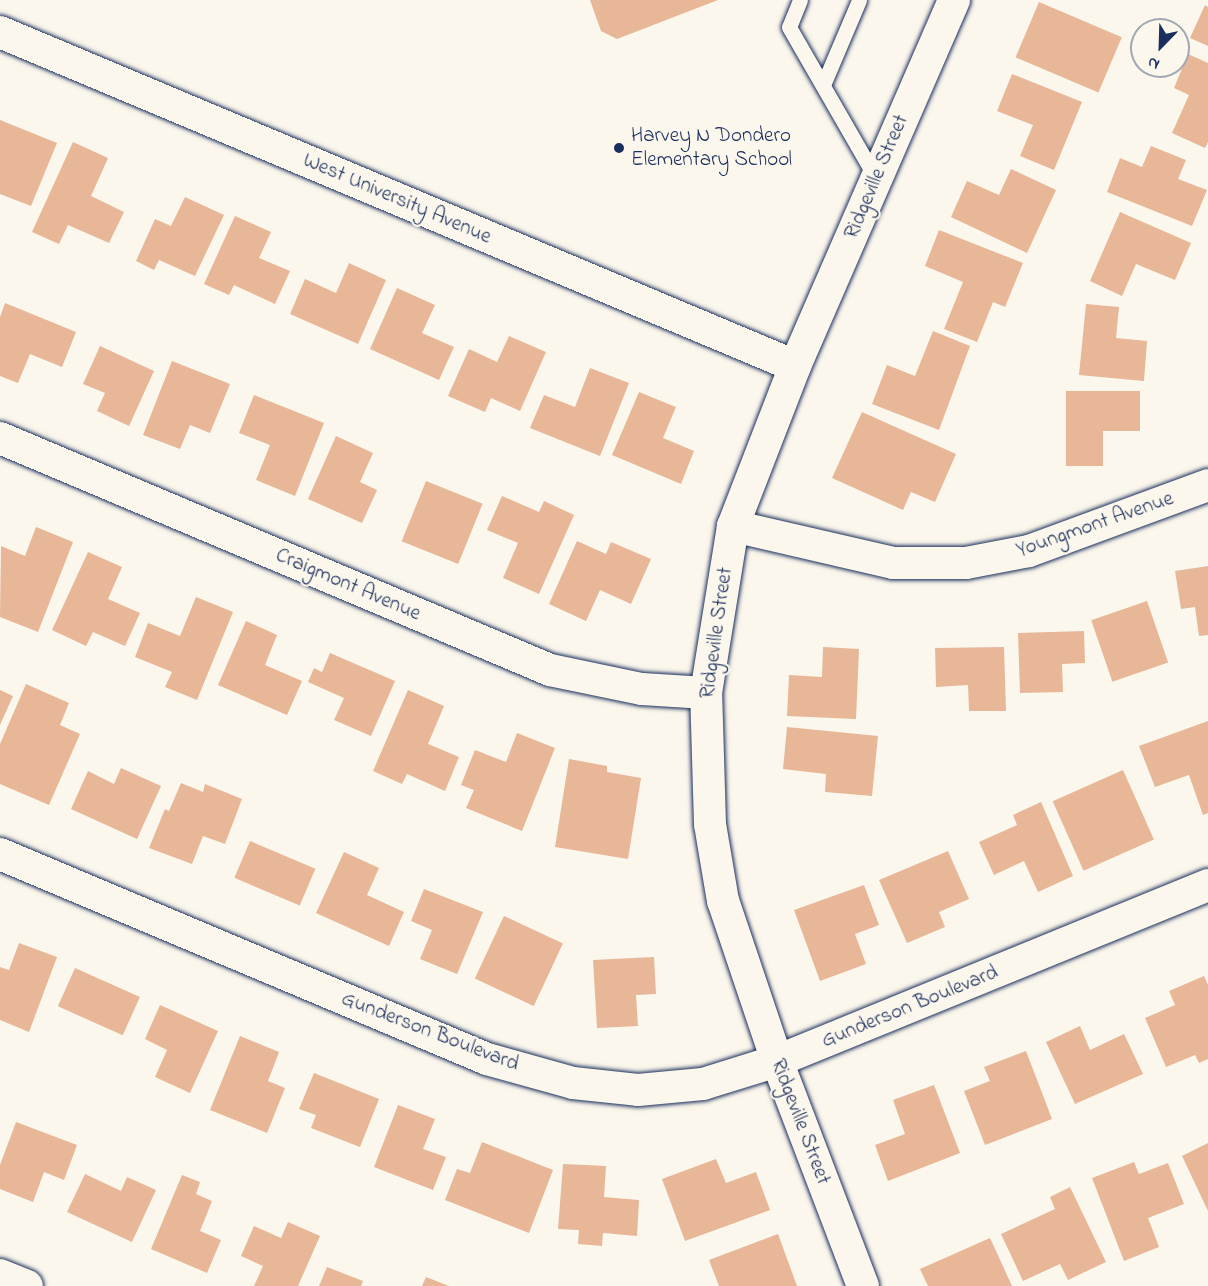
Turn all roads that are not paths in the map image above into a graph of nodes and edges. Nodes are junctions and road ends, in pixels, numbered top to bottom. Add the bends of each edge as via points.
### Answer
1 (800, 0) edge
2 (859, 0) edge
3 (954, 0) edge
4 (0, 32) edge
5 (823, 86) junction
6 (876, 178) junction
7 (795, 366) junction
8 (0, 438) edge
9 (1208, 485) edge
10 (733, 526) junction
11 (706, 693) junction
12 (0, 854) edge
13 (1208, 885) edge
14 (777, 1061) junction
15 (0, 1275) edge
16 (27, 1286) edge
17 (863, 1286) edge

1 - 5 lane via 789,27
2 - 5 lane
3 - 6 street, Ridgeville Street
4 - 7 street, West University Avenue
5 - 6 lane
6 - 7 street, Ridgeville Street
7 - 10 street, Ridgeville Street
8 - 11 street, Craigmont Avenue via 550,670 642,689
9 - 10 street, Youngmont Avenue via 1029,552 966,563 893,563
10 - 11 street, Ridgeville Street
11 - 14 street, Ridgeville Street via 710,824 723,901
12 - 14 street, Gunderson Boulevard via 487,1059 573,1083 638,1090 703,1084
13 - 14 street, Gunderson Boulevard
14 - 17 street, Ridgeville Street
15 - 16 street

